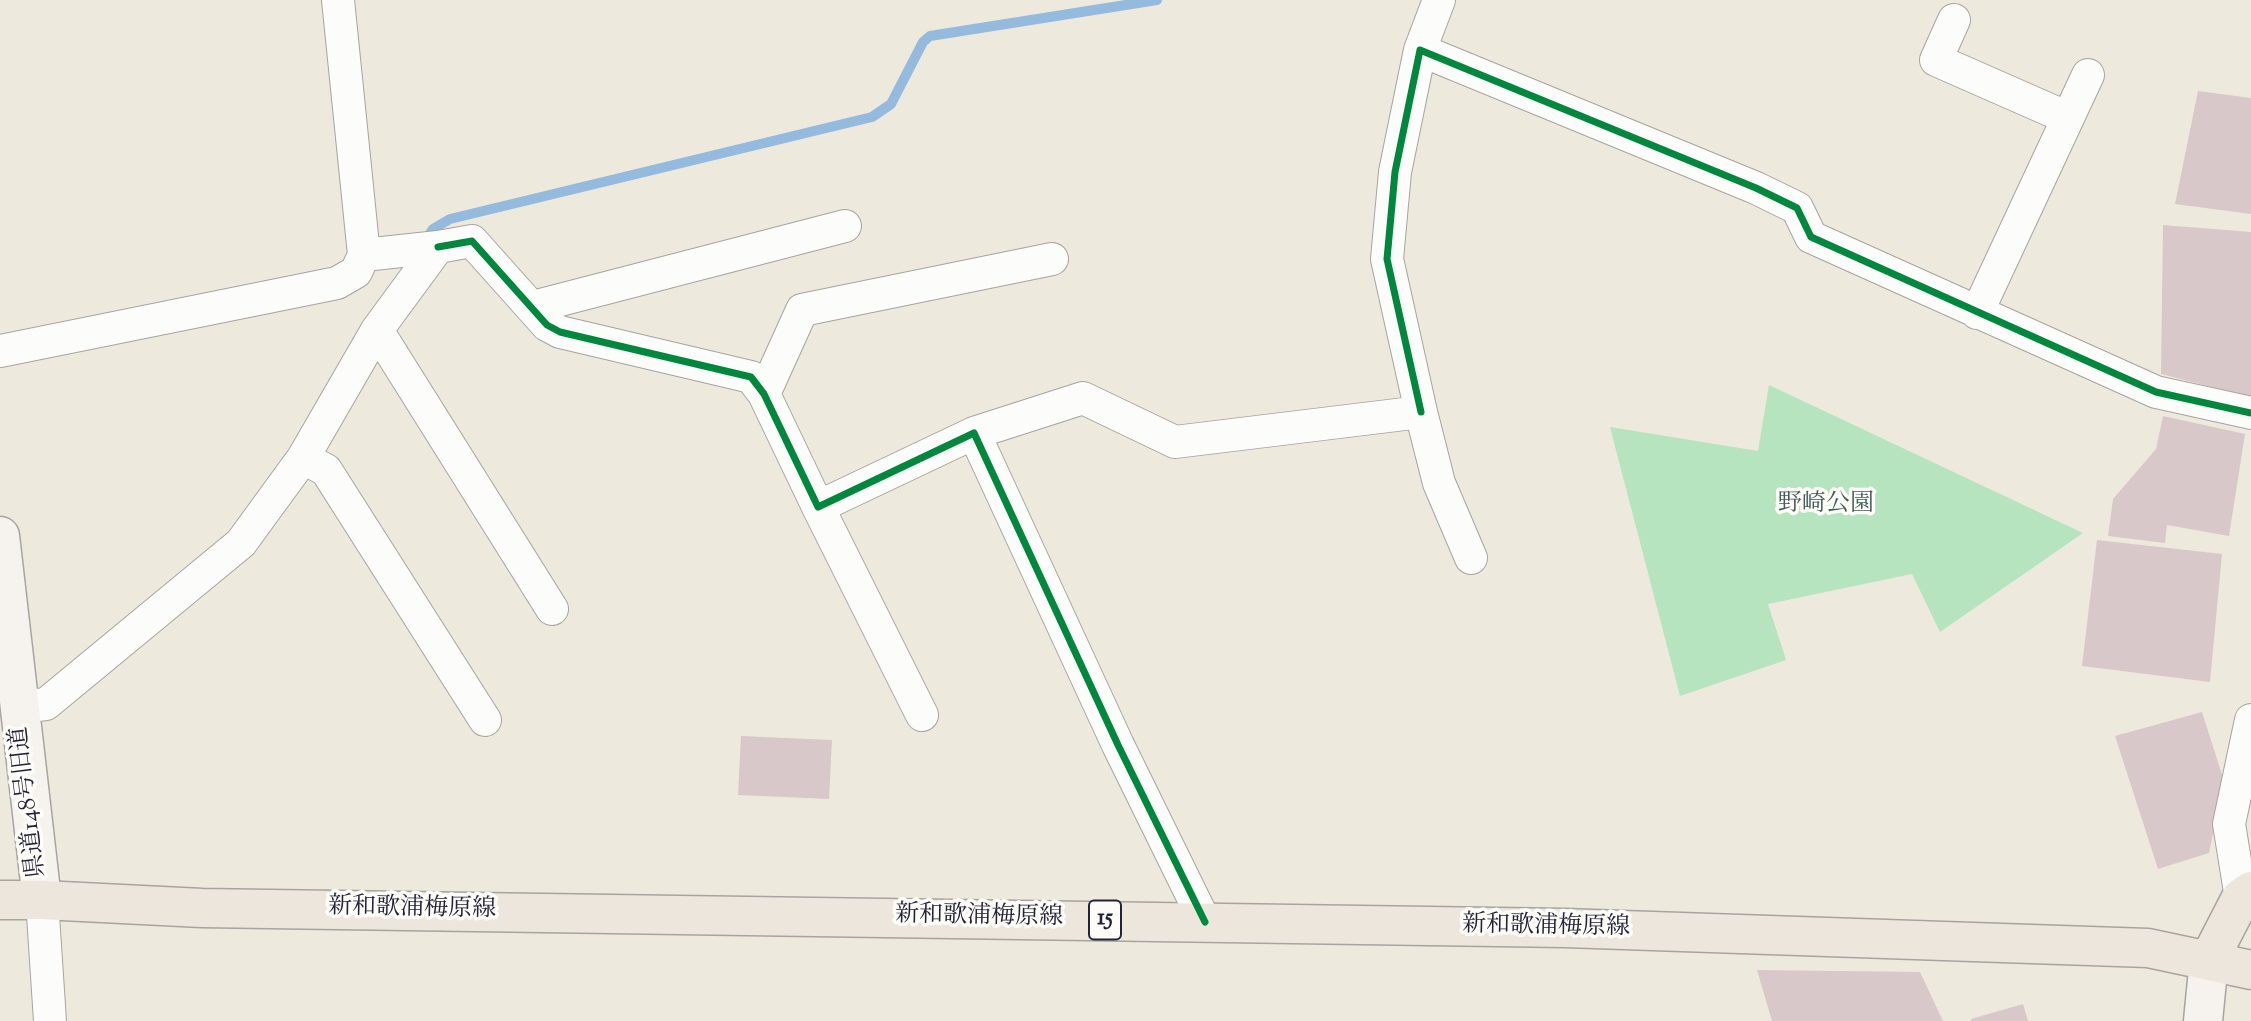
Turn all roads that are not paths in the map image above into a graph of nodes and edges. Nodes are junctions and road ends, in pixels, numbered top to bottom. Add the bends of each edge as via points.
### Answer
1 (338, 0) edge
2 (1439, 0) edge
3 (1954, 20) dead end
4 (1420, 50) junction
5 (2088, 75) dead end
6 (2068, 118) junction
7 (845, 226) dead end
8 (434, 248) junction
9 (376, 254) junction
10 (1052, 259) dead end
11 (533, 307) junction
12 (1977, 313) junction
13 (377, 330) junction
14 (0, 351) edge
15 (764, 394) junction
16 (1421, 411) junction
17 (2251, 413) edge
18 (974, 433) junction
19 (303, 458) junction
20 (818, 507) junction
21 (0, 536) edge
22 (1471, 558) dead end
23 (552, 609) dead end
24 (20, 707) junction
25 (922, 715) dead end
26 (485, 720) dead end
27 (2251, 720) edge
28 (2246, 894) edge
29 (0, 900) edge
30 (42, 900) junction
31 (1205, 922) junction
32 (2209, 960) junction
33 (2251, 970) edge
34 (50, 1021) edge
35 (2203, 1021) edge

1 - 9 street
2 - 4 street
3 - 6 street via 1936,60
4 - 12 street via 1756,188 1797,208 1811,237
4 - 16 street via 1395,172 1387,259
5 - 6 street
6 - 12 street
7 - 11 street
8 - 9 street
8 - 11 street via 472,241
8 - 13 street
9 - 14 street via 337,283
10 - 15 street via 802,310
11 - 15 street via 547,325 560,332 751,377
12 - 17 street via 2156,392
13 - 19 street
13 - 23 street
15 - 20 street
16 - 18 street via 1175,442 1083,398
16 - 22 street via 1439,483
18 - 20 street
18 - 31 street
19 - 24 street via 241,543 206,574 46,704
19 - 26 street via 326,470
20 - 25 street
21 - 24 street, 県道148号旧道
24 - 30 street, 県道148号旧道
27 - 28 street via 2229,824
28 - 32 main road
29 - 30 main road, 新和歌浦梅原線 / 15
30 - 31 main road, 新和歌浦梅原線 / 15 via 202,908
30 - 34 street
31 - 32 main road, 新和歌浦梅原線 / 15 via 1565,928 2148,948
32 - 33 main road, 新和歌浦梅原線
32 - 35 street

